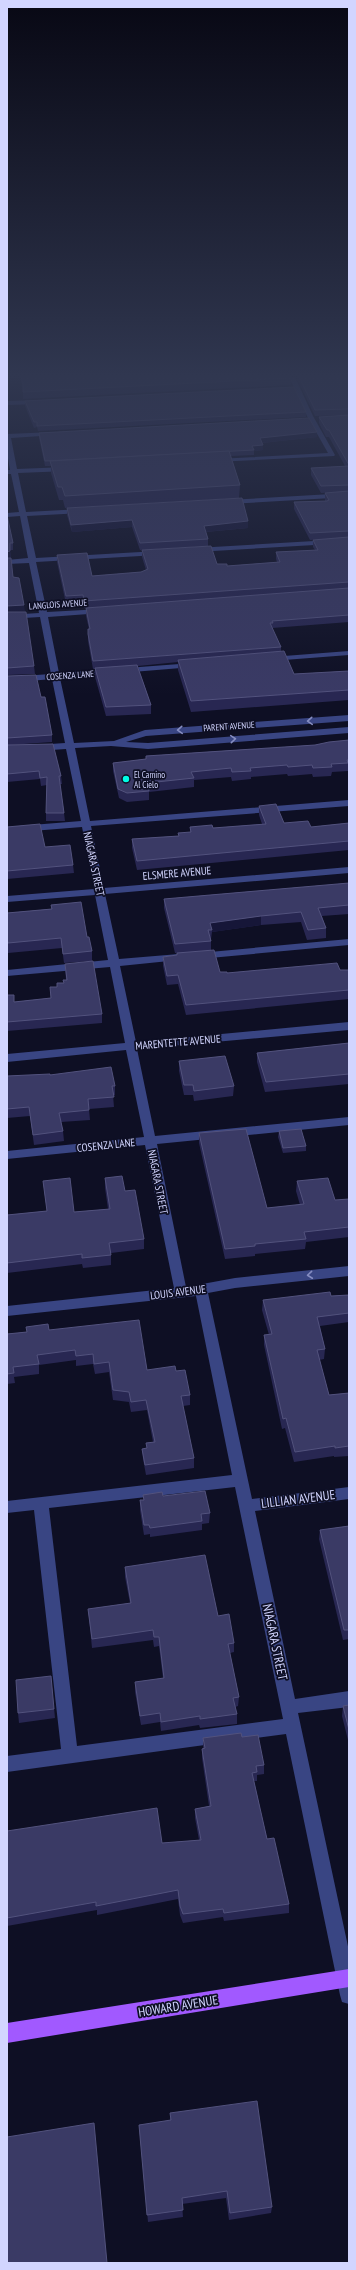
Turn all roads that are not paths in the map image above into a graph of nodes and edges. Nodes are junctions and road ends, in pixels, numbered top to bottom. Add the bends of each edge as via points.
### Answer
1 (14, 483) edge
2 (349, 495) edge
3 (216, 503) edge
4 (91, 510) edge
5 (23, 514) junction
6 (7, 516) edge
7 (349, 541) edge
8 (190, 551) edge
9 (166, 552) edge
10 (32, 560) junction
11 (7, 562) edge
12 (114, 610) edge
13 (43, 615) junction
14 (7, 617) edge
15 (349, 653) edge
16 (262, 660) edge
17 (199, 665) edge
18 (56, 676) junction
19 (7, 680) edge
20 (349, 718) edge
21 (264, 724) junction
22 (349, 730) edge
23 (268, 736) junction
24 (111, 743) junction
25 (70, 746) junction
26 (7, 750) edge
27 (349, 803) edge
28 (86, 824) junction
29 (7, 830) edge
30 (349, 870) edge
31 (99, 891) junction
32 (7, 899) edge
33 (349, 942) edge
34 (114, 964) junction
35 (7, 973) edge
36 (349, 1026) edge
37 (131, 1046) junction
38 (7, 1058) edge
39 (349, 1121) edge
40 (150, 1140) junction
41 (7, 1155) edge
42 (349, 1271) edge
43 (201, 1290) junction
44 (181, 1292) junction
45 (7, 1311) edge
46 (241, 1480) junction
47 (349, 1493) edge
48 (41, 1503) junction
49 (247, 1506) junction
50 (7, 1507) edge
51 (349, 1699) edge
52 (289, 1707) junction
53 (293, 1726) junction
54 (70, 1755) junction
55 (7, 1764) edge
56 (348, 1984) edge
57 (7, 2033) edge

1 - 5 street, NIAGARA STREET
2 - 3 street
4 - 5 street
5 - 6 street
5 - 10 street, NIAGARA STREET
7 - 8 street
9 - 10 street
10 - 11 street
10 - 13 street, NIAGARA STREET
12 - 13 street, LANGLOIS AVENUE
13 - 14 street, LANGLOIS AVENUE
13 - 18 street, NIAGARA STREET
15 - 16 street
17 - 18 street, COSENZA LANE
18 - 19 street, COSENZA LANE
18 - 25 street, NIAGARA STREET
20 -> 21 street, PARENT AVENUE
21 - 23 street
21 -> 24 street, PARENT AVENUE via 144,733
22 - 23 street, PARENT AVENUE
24 -> 23 street, PARENT AVENUE via 148,746
24 - 25 street, PARENT AVENUE
25 - 26 street, PARENT AVENUE
25 - 28 street, NIAGARA STREET
27 - 28 street
28 - 29 street
28 - 31 street, NIAGARA STREET
30 - 31 street, ELSMERE AVENUE
31 - 32 street, ELSMERE AVENUE
31 - 34 street, NIAGARA STREET
33 - 34 street
34 - 35 street
34 - 37 street, NIAGARA STREET
36 - 37 street, MARENTETTE AVENUE
37 - 38 street, MARENTETTE AVENUE
37 - 40 street, NIAGARA STREET
39 - 40 street, COSENZA LANE
40 - 41 street, COSENZA LANE
40 - 44 street, NIAGARA STREET
42 -> 43 street, LOUIS AVENUE via 235,1283
43 - 44 street, LOUIS AVENUE
43 - 46 street, NIAGARA STREET
44 - 45 street, LOUIS AVENUE
46 - 48 street
46 - 49 street, NIAGARA STREET
47 - 49 street, LILLIAN AVENUE
48 - 50 street
48 - 54 street
49 - 52 street, NIAGARA STREET
51 - 52 street
52 - 53 street, NIAGARA STREET
53 - 54 street
53 - 56 street, NIAGARA STREET
54 - 55 street
56 - 57 main road, HOWARD AVENUE

